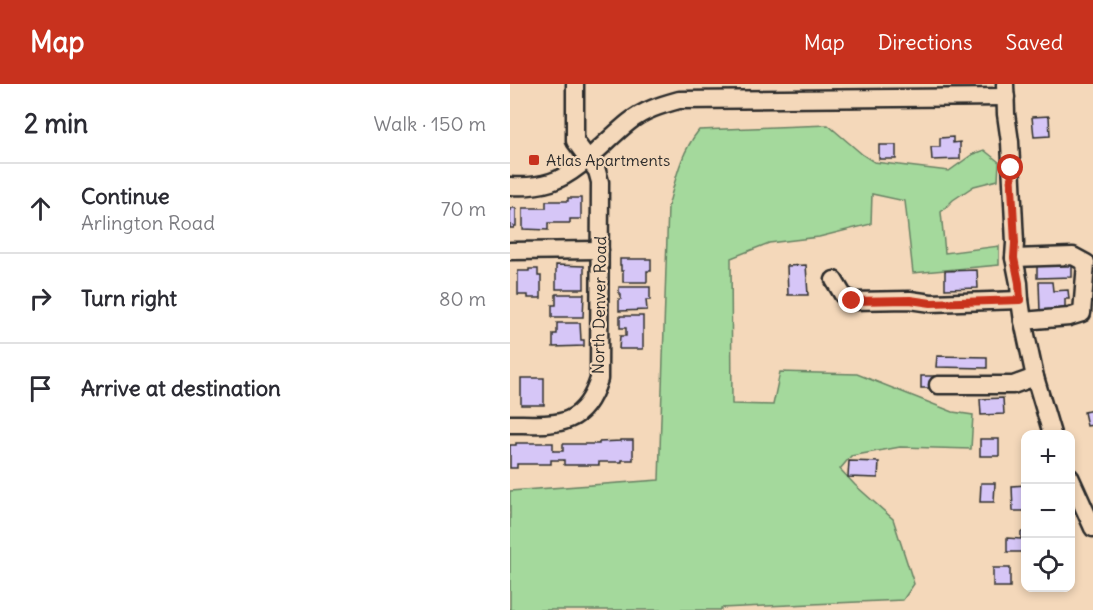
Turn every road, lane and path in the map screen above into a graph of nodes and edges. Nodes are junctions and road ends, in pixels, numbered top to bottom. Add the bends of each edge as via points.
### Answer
1 (575, 84) edge
2 (1005, 90) edge
3 (588, 158) junction
4 (510, 186) edge
5 (600, 250) junction
6 (510, 251) edge
7 (1014, 258) junction
8 (834, 280) dead end
9 (1020, 300) junction
10 (1023, 321) junction
11 (1035, 377) junction
12 (938, 385) dead end
13 (510, 424) edge
14 (1051, 430) edge
15 (1074, 484) edge
16 (1093, 528) edge

1 - 3 street, North Denver Road via 575,141
2 - 3 street via 679,100 653,107 630,121
2 - 7 street
3 - 4 street via 553,182
3 - 5 street, North Denver Road via 600,182
5 - 6 street
5 - 13 street, North Denver Road via 599,380 594,396 571,420
7 - 9 street
7 - 10 street via 1073,256 1086,263 1082,313
8 - 9 street via 852,301
9 - 10 street
10 - 11 street
11 - 12 street via 1013,385
11 - 14 street
15 - 16 street

